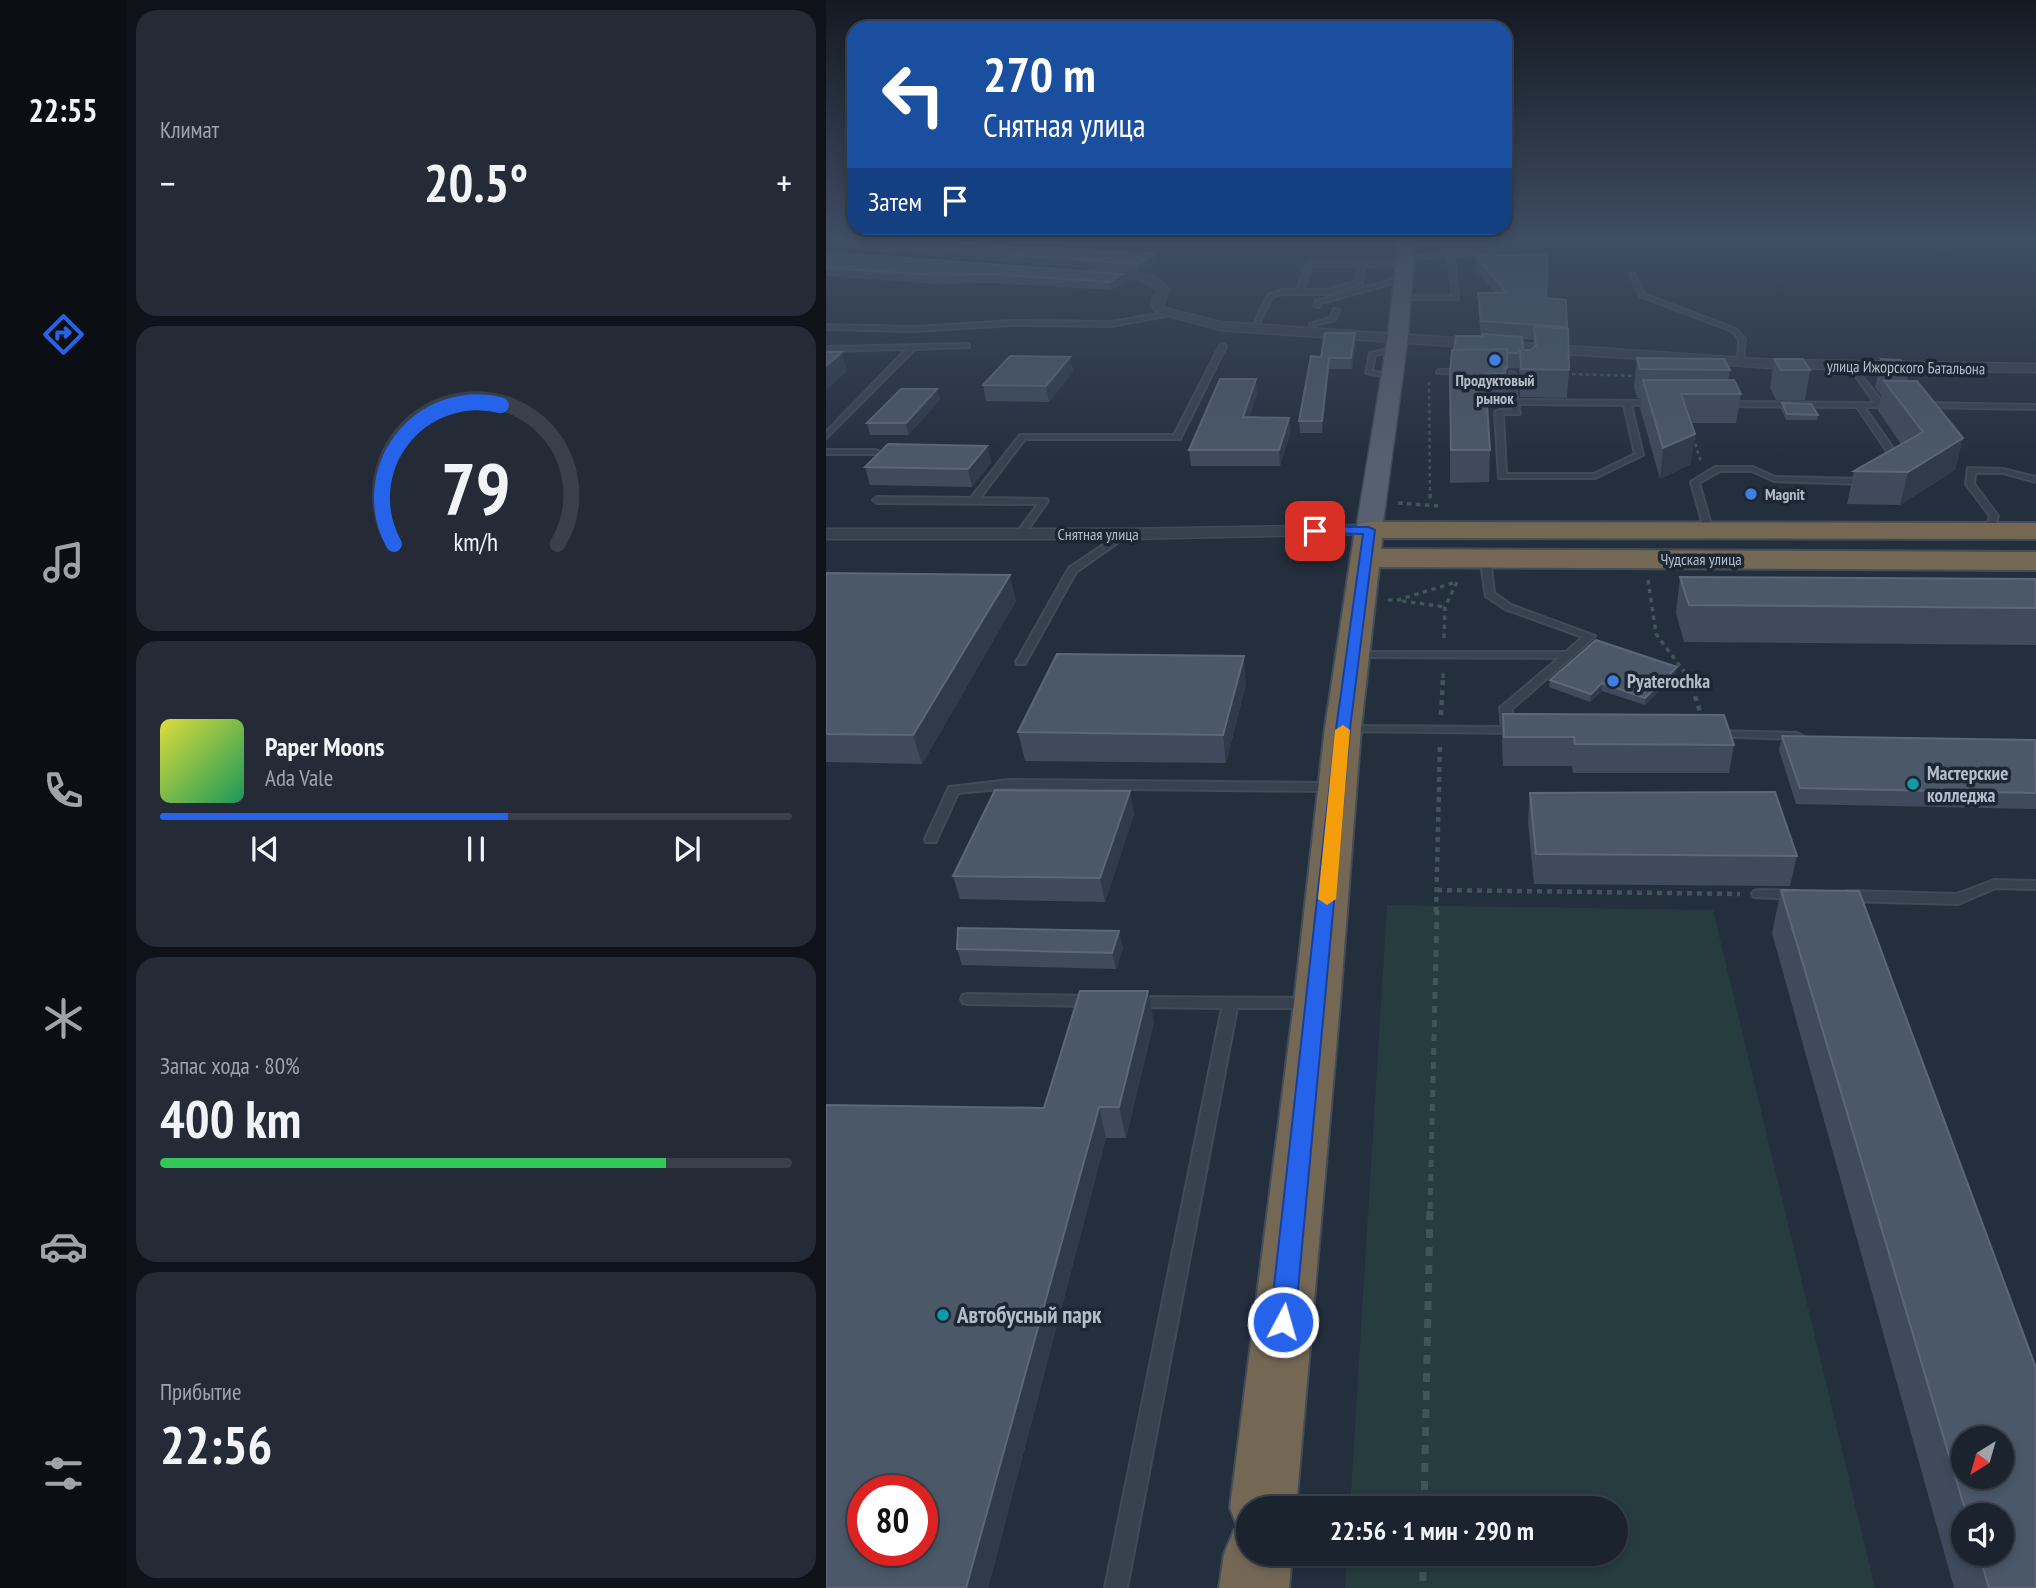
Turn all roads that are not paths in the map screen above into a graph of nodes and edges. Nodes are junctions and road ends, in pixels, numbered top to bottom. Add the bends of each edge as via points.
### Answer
1 (1166, 312) edge
2 (1262, 312) edge
3 (1315, 312) edge
4 (1335, 312) edge
5 (1400, 312) edge
6 (1687, 312) edge
7 (1169, 314) junction
8 (826, 327) edge
9 (1310, 328) junction
10 (1253, 329) junction
11 (1397, 343) junction
12 (967, 346) dead end
13 (1223, 346) dead end
14 (913, 347) junction
15 (826, 349) edge
16 (1741, 361) junction
17 (2035, 366) edge
18 (1852, 367) junction
19 (1439, 372) dead end
20 (1476, 372) edge
21 (1500, 373) edge
22 (1513, 402) junction
23 (1627, 403) junction
24 (1681, 403) edge
25 (1708, 404) edge
26 (1859, 405) junction
27 (1881, 405) junction
28 (1904, 405) edge
29 (1916, 405) edge
30 (2036, 407) edge
31 (826, 436) edge
32 (826, 452) edge
33 (876, 452) edge
34 (1887, 468) edge
35 (1875, 475) edge
36 (2036, 480) edge
37 (877, 500) dead end
38 (973, 501) junction
39 (1709, 531) junction
40 (1990, 531) junction
41 (2036, 531) edge
42 (826, 534) edge
43 (1020, 534) junction
44 (1124, 534) junction
45 (1367, 544) junction
46 (1485, 558) junction
47 (2036, 561) edge
48 (1352, 654) junction
49 (1569, 655) junction
50 (1021, 662) dead end
51 (1343, 729) junction
52 (1508, 731) junction
53 (1535, 731) edge
54 (1694, 734) edge
55 (1803, 736) edge
56 (1337, 787) junction
57 (931, 839) dead end
58 (2036, 885) edge
59 (1759, 894) road end
60 (1812, 895) edge
61 (1839, 896) edge
62 (968, 999) dead end
63 (1317, 1003) junction
64 (1230, 1004) junction
65 (1264, 1496) edge
66 (1257, 1566) edge
67 (1116, 1588) edge
68 (1254, 1588) edge

1 - 7 street
2 - 10 lane
3 - 9 lane
4 - 9 lane via 1333,319
5 - 11 main road
6 - 16 lane via 1734,330 1742,340
7 - 8 lane via 1111,324
7 - 10 street, улица Ижорского Батальона via 1198,323
9 - 10 street, улица Ижорского Батальона
9 - 11 street, улица Ижорского Батальона
11 - 16 street, улица Ижорского Батальона
11 - 45 main road
12 - 14 lane
13 - 38 lane via 1177,438 1023,437
14 - 15 lane
14 - 31 lane
16 - 18 street, улица Ижорского Батальона
17 - 18 street, улица Ижорского Батальона
18 - 27 lane
19 - 20 lane
21 - 22 lane via 1516,373
22 - 23 lane
22 - 23 lane via 1517,412 1499,412 1502,476 1595,475 1639,455
23 - 24 lane
25 - 26 lane
26 - 27 lane
26 - 34 lane via 1899,461
27 - 28 lane
29 - 30 lane
32 - 33 lane
35 - 39 lane via 1863,482 1774,479 1753,469 1718,469 1695,482
36 - 40 lane via 2003,471 1971,470 1970,484 1994,516
37 - 38 lane
38 - 43 lane via 1044,501
39 - 40 highway, Чудская улица
39 - 45 highway, Чудская улица
40 - 41 highway, Чудская улица
42 - 43 street, Снятная улица
43 - 44 street, Снятная улица
44 - 45 street, Снятная улица
44 - 50 lane via 1072,570
45 - 46 highway, Чудская улица
45 - 48 highway
46 - 47 highway, Чудская улица
46 - 49 lane via 1489,594 1508,607 1590,636
48 - 49 lane
48 - 51 highway
49 - 52 lane via 1506,708
51 - 52 lane
51 - 56 highway
52 - 53 lane
54 - 55 lane
56 - 57 lane via 1010,784 953,790
56 - 63 highway
58 - 61 lane via 1994,884 1958,899
59 - 60 lane
62 - 64 lane
63 - 64 lane
63 - 65 highway
64 - 67 lane
66 - 68 highway

